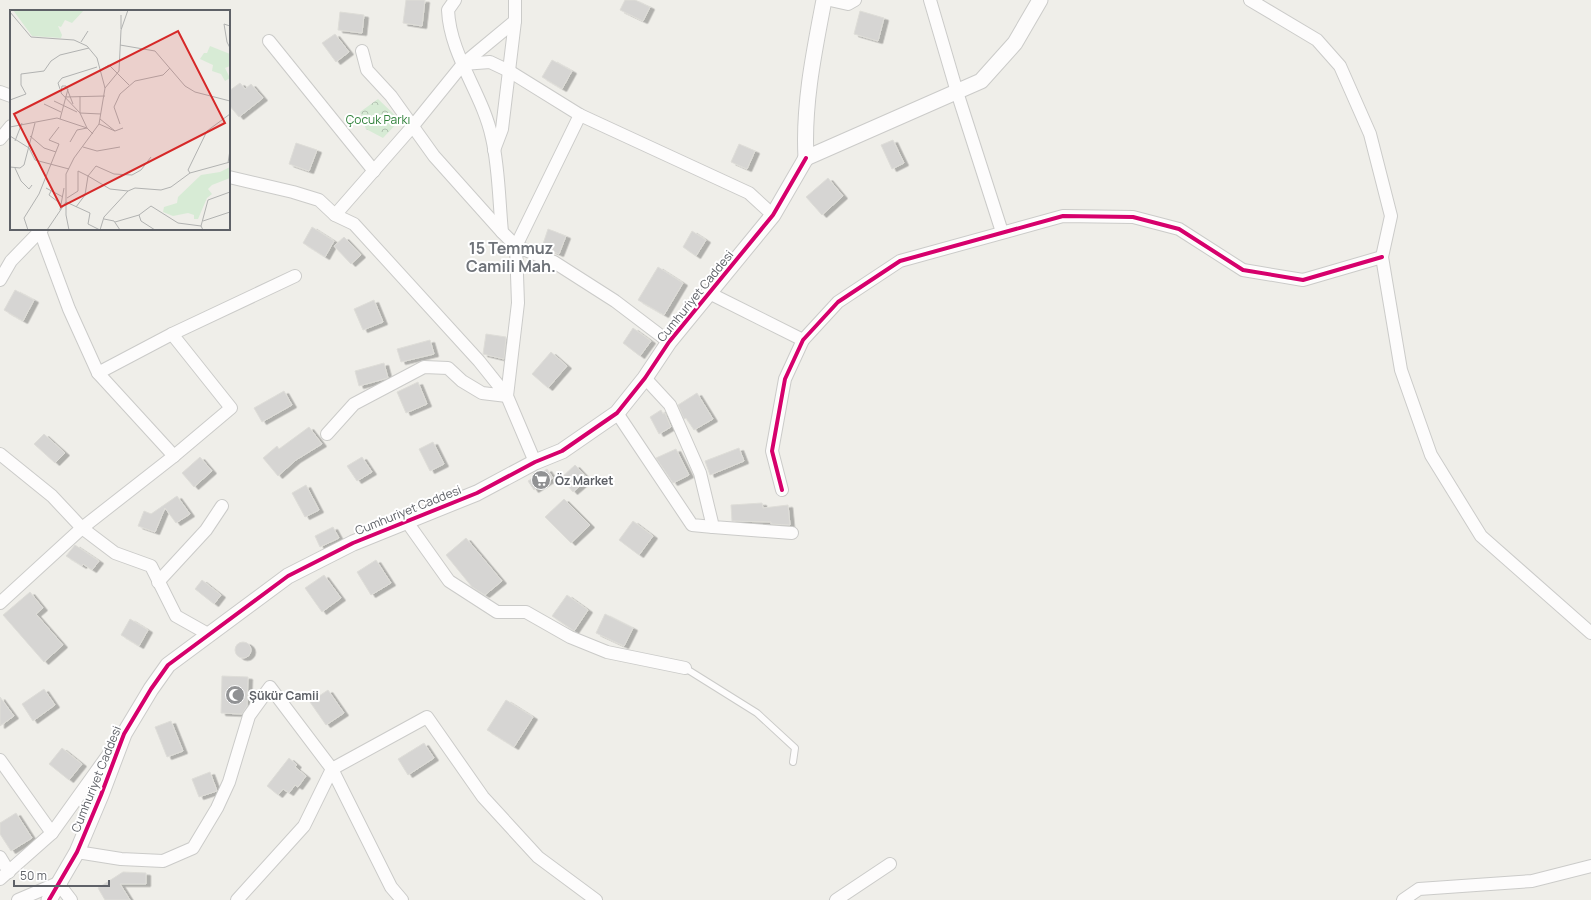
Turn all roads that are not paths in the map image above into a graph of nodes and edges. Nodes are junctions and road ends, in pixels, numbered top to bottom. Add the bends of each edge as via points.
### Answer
1 (515, 0) edge
2 (824, 0) edge
3 (830, 0) edge
4 (854, 0) edge
5 (930, 0) edge
6 (1040, 0) edge
7 (1250, 0) edge
8 (451, 3) edge
9 (514, 21) junction
10 (269, 41) dead end
11 (362, 51) dead end
12 (462, 64) junction
13 (508, 71) junction
14 (0, 92) edge
15 (957, 92) junction
16 (10, 96) edge
17 (580, 115) junction
18 (10, 127) edge
19 (412, 127) junction
20 (0, 139) edge
21 (494, 151) junction
22 (806, 158) junction
23 (374, 171) junction
24 (230, 177) edge
25 (336, 215) junction
26 (773, 215) junction
27 (41, 230) edge
28 (502, 232) junction
29 (1002, 232) junction
30 (516, 246) junction
31 (1382, 257) junction
32 (294, 276) dead end
33 (0, 280) edge
34 (709, 293) junction
35 (172, 334) junction
36 (803, 340) junction
37 (669, 342) junction
38 (98, 373) junction
39 (645, 378) junction
40 (507, 396) junction
41 (617, 413) junction
42 (327, 434) dead end
43 (0, 454) edge
44 (174, 456) junction
45 (535, 462) junction
46 (782, 490) dead end
47 (222, 506) dead end
48 (407, 522) junction
49 (713, 527) junction
50 (82, 528) junction
51 (792, 533) dead end
52 (158, 582) junction
53 (0, 603) edge
54 (1591, 632) edge
55 (208, 634) junction
56 (685, 668) joint
57 (124, 734) junction
58 (0, 760) edge
59 (793, 762) dead end
60 (332, 769) junction
61 (52, 833) junction
62 (77, 852) junction
63 (0, 857) edge
64 (890, 864) dead end
65 (1591, 866) edge
66 (4, 875) edge
67 (58, 883) junction
68 (18, 900) edge
69 (49, 900) edge
70 (71, 900) edge
71 (237, 900) edge
72 (402, 900) edge
73 (596, 900) edge
74 (836, 900) edge
75 (1403, 900) edge

1 - 9 street
2 - 22 street via 804,129
3 - 4 street via 848,4
5 - 15 street
6 - 15 street via 1015,43 981,81
7 - 31 street via 1317,40 1340,66 1370,134 1391,216
8 - 12 street via 448,20
9 - 12 street
9 - 13 street
10 - 23 street
11 - 19 street via 368,70 391,96
12 - 13 street via 490,62
12 - 19 street
12 - 21 street via 484,113
13 - 17 street
13 - 21 street via 502,129
14 - 16 street
15 - 22 street
15 - 29 street
17 - 26 street via 749,193
17 - 30 street
18 - 20 street
19 - 23 street
19 - 28 street via 434,156
21 - 28 street
22 - 26 street, Cumhuriyet Caddesi
23 - 25 street
24 - 25 street via 319,200
25 - 40 street via 354,224 479,361
26 - 34 street, Cumhuriyet Caddesi
27 - 33 street via 11,261
27 - 38 street via 70,309
28 - 30 street
29 - 31 street via 1063,216 1133,217 1178,229 1243,270 1304,280
29 - 36 street via 900,261 838,302
30 - 37 street via 554,262 615,301
30 - 40 street via 518,302
31 - 54 street via 1401,370 1430,455 1481,536
32 - 35 street
34 - 36 street
34 - 37 street, Cumhuriyet Caddesi
35 - 38 street
35 - 44 street via 231,408
36 - 46 street via 785,379 772,451
37 - 39 street, Cumhuriyet Caddesi
38 - 44 street
39 - 41 street, Cumhuriyet Caddesi
39 - 49 street via 670,405 700,473
40 - 42 street via 482,393 462,381 448,368 424,367 354,404
40 - 45 street
41 - 45 street, Cumhuriyet Caddesi via 562,451
41 - 49 street via 692,525
43 - 50 street via 52,496
44 - 50 street
45 - 48 street, Cumhuriyet Caddesi via 477,493
47 - 52 street via 206,530
48 - 55 street, Cumhuriyet Caddesi via 353,543 288,576
48 - 56 street via 449,581 497,612 526,612 570,637 607,652
49 - 51 street
50 - 52 street via 115,553 151,566
50 - 53 street
52 - 55 street via 176,616
55 - 57 street, Cumhuriyet Caddesi via 168,665
56 - 59 lane via 758,713 795,748
57 - 61 street
57 - 62 street, Cumhuriyet Caddesi
58 - 61 street
60 - 62 street via 270,687 249,716 217,808 193,848 163,861 121,859
60 - 71 street via 304,826
60 - 72 street via 391,887
60 - 73 street via 427,717 483,797 538,857
61 - 66 street
62 - 67 street, Cumhuriyet Caddesi
63 - 66 street
64 - 74 street
65 - 75 street via 1532,881 1419,889
67 - 68 street
67 - 69 street, Cumhuriyet Caddesi
67 - 70 street

